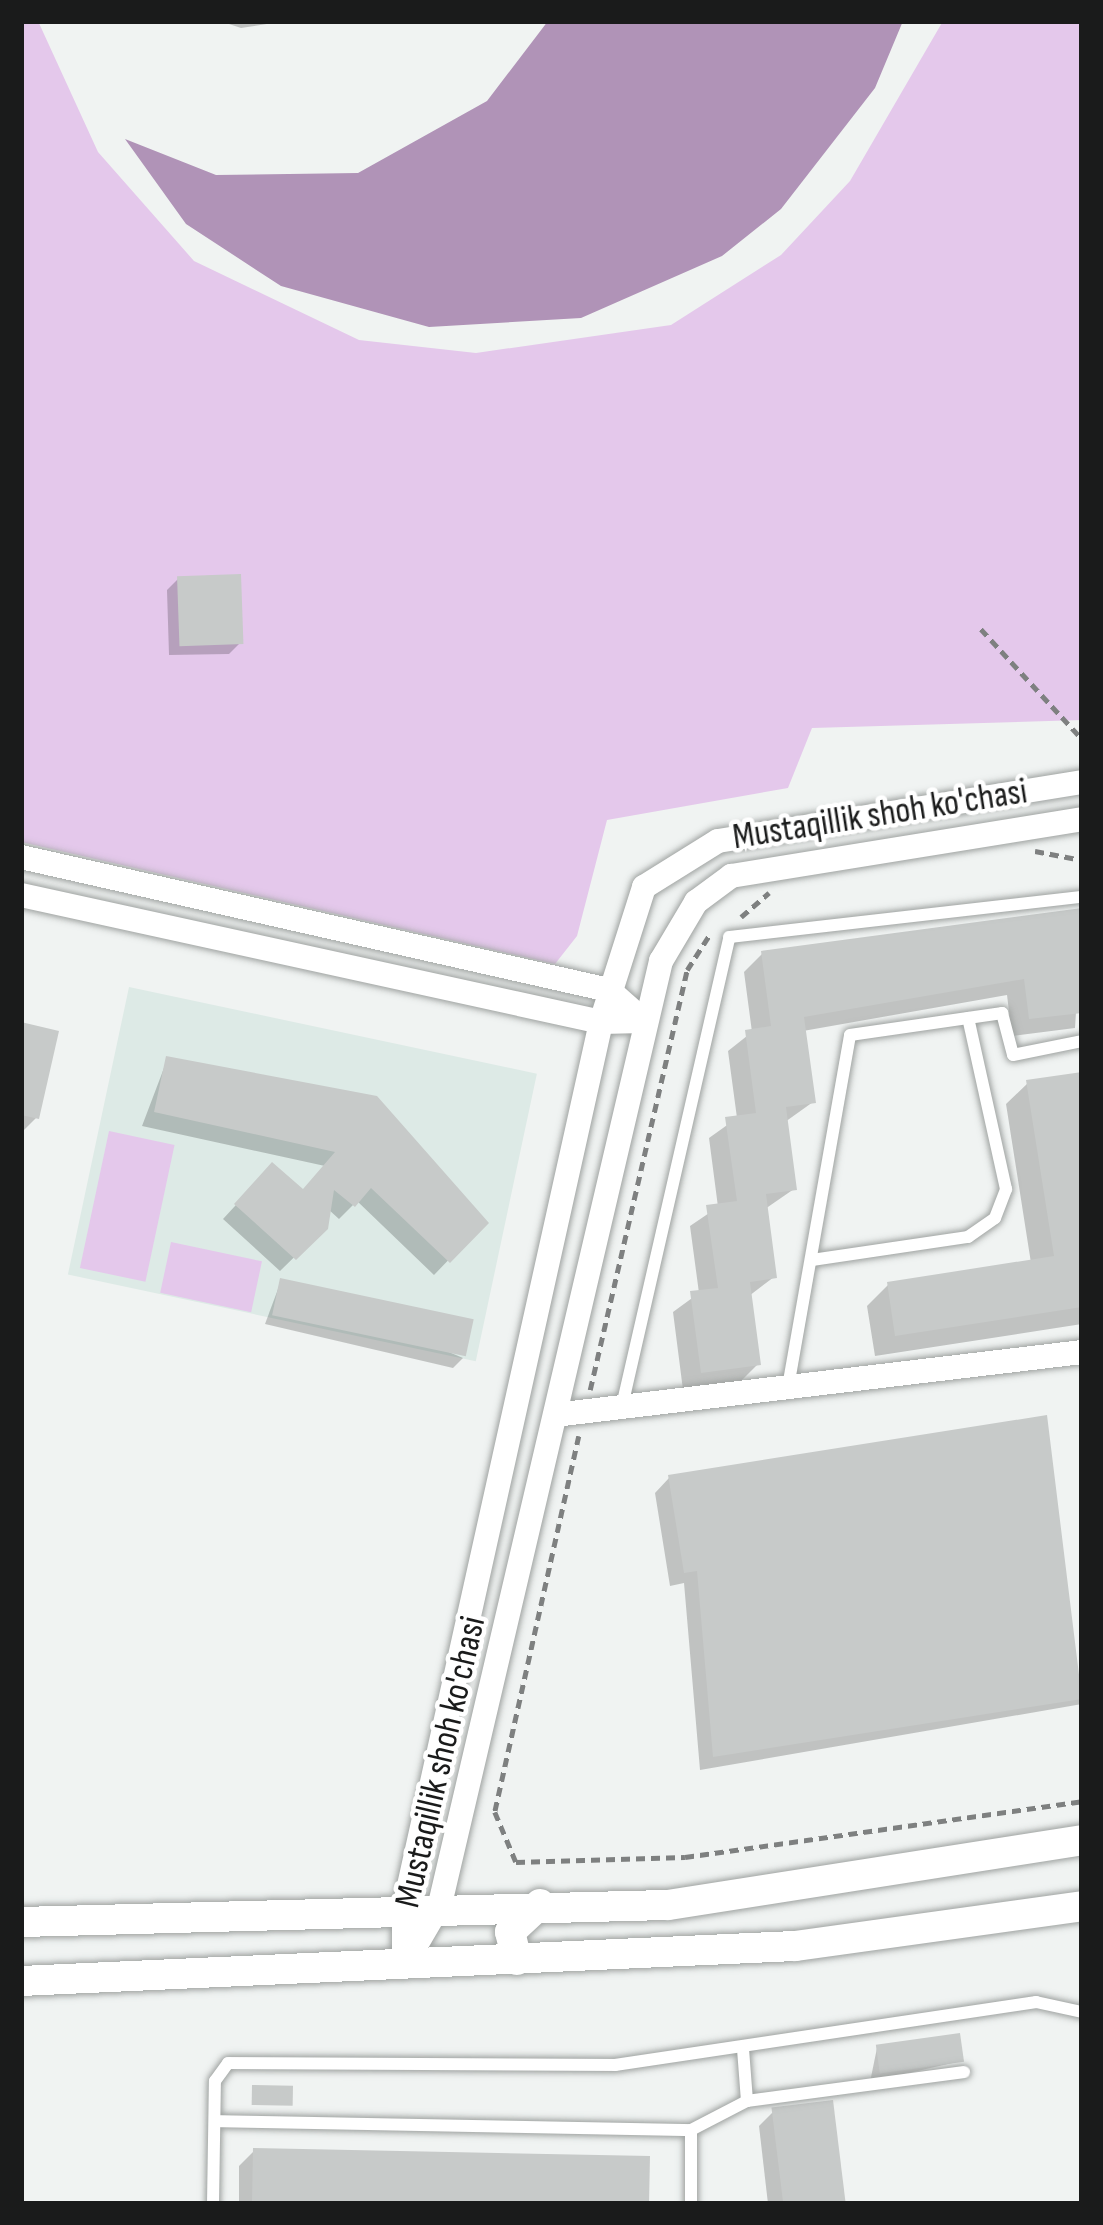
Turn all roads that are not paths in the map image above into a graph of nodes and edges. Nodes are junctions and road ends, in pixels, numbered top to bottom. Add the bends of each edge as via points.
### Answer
1 (1082, 782) edge
2 (1082, 819) edge
3 (21, 857) edge
4 (21, 895) edge
5 (1082, 897) edge
6 (609, 990) junction
7 (968, 1018) junction
8 (644, 1021) junction
9 (601, 1022) junction
10 (1082, 1041) edge
11 (812, 1260) junction
12 (1082, 1352) edge
13 (788, 1387) junction
14 (622, 1407) junction
15 (574, 1413) junction
16 (1082, 1840) edge
17 (440, 1904) junction
18 (541, 1904) junction
19 (1082, 1906) edge
20 (404, 1908) junction
21 (21, 1922) edge
22 (517, 1960) junction
23 (404, 1966) junction
24 (21, 1981) edge
25 (1082, 2012) edge
26 (743, 2049) junction
27 (964, 2072) dead end
28 (747, 2101) junction
29 (215, 2121) junction
30 (692, 2130) junction
31 (213, 2204) edge
32 (691, 2204) edge

1 - 6 street, Mustaqillik shoh ko'chasi via 718,841 644,887
2 - 8 street, Mustaqillik shoh ko'chasi via 730,876 695,902
3 - 6 street
4 - 9 street
5 - 14 lane via 728,937
6 - 8 street
6 - 9 street, Mustaqillik shoh ko'chasi
7 - 10 lane via 1002,1013 1012,1055
7 - 11 lane via 850,1035
7 - 11 lane via 1006,1189 995,1218 968,1237
8 - 9 street
8 - 15 street, Mustaqillik shoh ko'chasi
9 - 20 street, Mustaqillik shoh ko'chasi
11 - 13 lane
12 - 13 street
13 - 14 street
14 - 15 street
15 - 17 street, Mustaqillik shoh ko'chasi
16 - 18 street via 668,1904
17 - 18 street
17 - 20 street
17 - 23 street, Mustaqillik shoh ko'chasi
18 - 22 street via 510,1932
19 - 22 street via 795,1946
20 - 21 street
20 - 23 street, Mustaqillik shoh ko'chasi
22 - 23 street
23 - 24 street
25 - 26 lane via 1036,2002
26 - 28 lane
26 - 29 lane via 615,2065 228,2063 215,2080
27 - 28 lane
28 - 30 lane
29 - 30 lane
29 - 31 lane
30 - 32 lane

